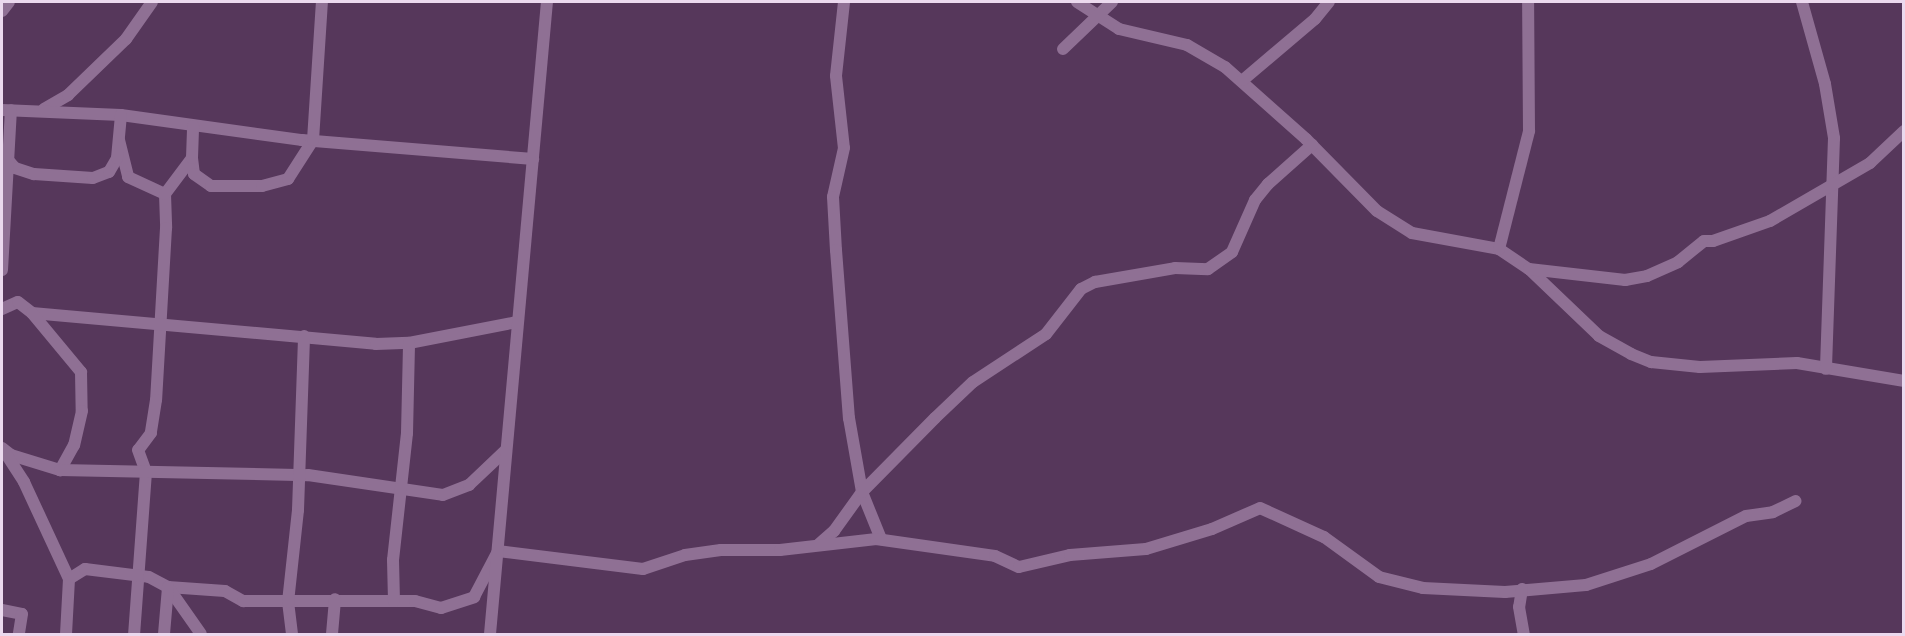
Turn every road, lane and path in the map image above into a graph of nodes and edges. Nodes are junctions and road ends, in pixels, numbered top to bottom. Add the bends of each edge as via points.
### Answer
1 (9, 2) edge
2 (152, 2) edge
3 (322, 2) edge
4 (547, 2) edge
5 (844, 2) edge
6 (1077, 2) edge
7 (1112, 2) edge
8 (1329, 2) edge
9 (1528, 2) edge
10 (1802, 2) edge
11 (2, 10) edge
12 (1097, 14) junction
13 (1063, 49) dead end
14 (1243, 80) junction
15 (6, 110) edge
16 (40, 110) junction
17 (121, 115) junction
18 (193, 126) junction
19 (1904, 131) edge
20 (119, 140) junction
21 (313, 140) junction
22 (1312, 145) junction
23 (4, 157) edge
24 (192, 158) junction
25 (532, 159) junction
26 (1832, 184) junction
27 (165, 194) junction
28 (1499, 249) junction
29 (1529, 269) junction
30 (2, 270) edge
31 (2, 309) edge
32 (32, 313) junction
33 (163, 322) junction
34 (518, 322) junction
35 (303, 336) junction
36 (409, 343) junction
37 (1826, 369) junction
38 (1904, 381) edge
39 (2, 449) edge
40 (506, 450) junction
41 (60, 470) junction
42 (146, 472) junction
43 (297, 475) junction
44 (399, 487) junction
45 (862, 492) junction
46 (1796, 501) dead end
47 (881, 539) junction
48 (819, 544) junction
49 (498, 551) junction
50 (139, 576) junction
51 (69, 579) junction
52 (168, 587) junction
53 (1522, 589) junction
54 (1505, 592) junction
55 (335, 599) junction
56 (394, 601) junction
57 (288, 602) junction
58 (1519, 607) junction
59 (2, 610) edge
60 (19, 634) edge
61 (66, 634) edge
62 (134, 634) edge
63 (164, 634) edge
64 (201, 634) edge
65 (292, 634) edge
66 (332, 634) edge
67 (490, 634) edge
68 (1524, 634) edge

1 - 11 street
2 - 16 street via 126,39 68,95 53,107
3 - 21 street
4 - 25 street
5 - 45 street via 836,76 844,148 833,196 849,418
6 - 12 street
7 - 12 street
8 - 14 street via 1315,19
9 - 28 street via 1529,131
10 - 26 street via 1832,117
12 - 13 street
12 - 14 street via 1128,32 1197,49
14 - 22 street
15 - 16 street
15 - 23 street
16 - 17 street
17 - 18 street
17 - 20 street
18 - 21 street
18 - 24 street
19 - 26 street via 1870,163
20 - 23 street via 117,158 109,172 93,178 34,174 15,168
20 - 27 street via 128,177
21 - 24 street via 288,179 262,186 211,186 194,174
21 - 25 street
22 - 28 street via 1363,200 1401,227 1412,233
22 - 45 street via 1255,200 1232,252 1208,269 1175,268 1095,282 1081,289 1046,334 973,382
23 - 30 street
24 - 27 street
25 - 34 street
26 - 29 street via 1754,229 1704,241 1677,262 1647,276 1625,280
26 - 37 street via 1833,251
27 - 33 street
28 - 29 street
29 - 37 street via 1599,336 1642,359 1700,367 1774,362
31 - 32 street via 18,302
32 - 33 street
32 - 41 street via 81,372 82,411 74,446
33 - 35 street
33 - 42 street via 151,433 138,450
34 - 36 street
34 - 40 street
35 - 36 street
35 - 43 street
36 - 44 street via 407,433
37 - 38 street
39 - 41 street
39 - 51 street via 24,482
40 - 44 street via 458,492 443,495
40 - 49 street
41 - 42 street
42 - 43 street
42 - 50 street
43 - 44 street
43 - 57 street via 298,510
44 - 56 street
45 - 47 street
45 - 48 street via 834,531
46 - 53 street via 1773,512 1746,516 1651,564 1586,585
47 - 48 street
47 - 54 street via 995,556 1023,566 1070,555 1153,548 1260,508 1324,537 1379,577 1423,588
48 - 49 street via 685,555 643,569
49 - 56 street via 474,597 441,608
49 - 67 street
50 - 51 street via 85,569
50 - 52 street
50 - 62 street
51 - 61 street
52 - 57 street via 225,591 243,601
52 - 63 street
52 - 64 street
53 - 54 street
53 - 58 street
54 - 58 street
55 - 56 street
55 - 57 street
55 - 66 street
57 - 65 street
58 - 68 street
59 - 60 street via 22,614

